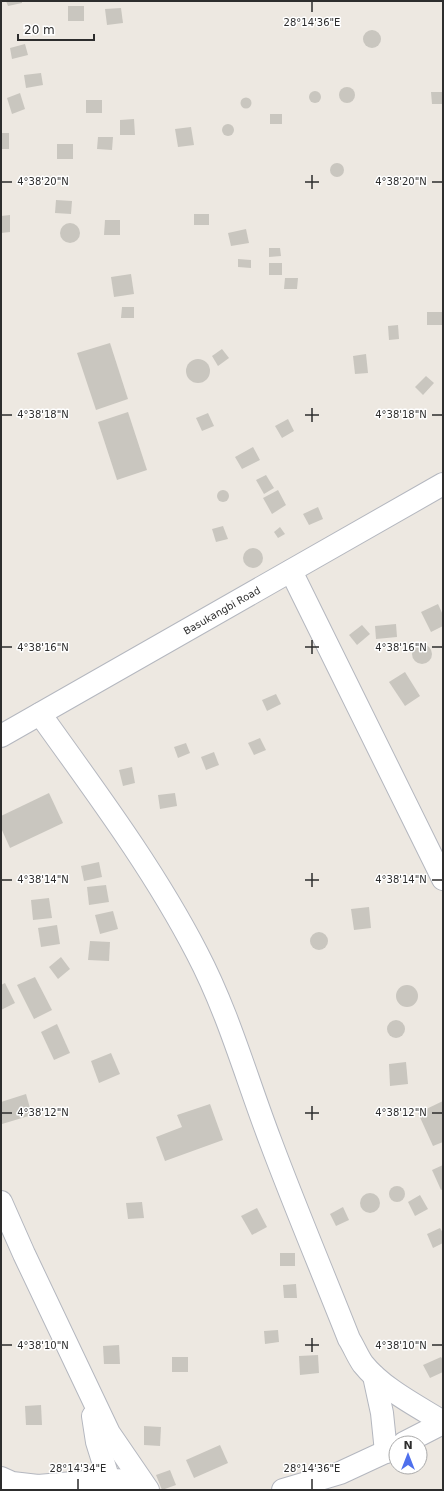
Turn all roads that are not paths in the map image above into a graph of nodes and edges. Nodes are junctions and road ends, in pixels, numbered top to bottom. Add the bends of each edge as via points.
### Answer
1 (443, 484) edge
2 (291, 571) junction
3 (40, 714) junction
4 (1, 736) edge
5 (443, 879) edge
6 (1, 1202) edge
7 (374, 1376) junction
8 (93, 1400) junction
9 (443, 1423) edge
10 (390, 1435) edge
11 (420, 1435) edge
12 (388, 1451) edge
13 (1, 1478) edge
14 (111, 1485) edge
15 (144, 1485) edge
16 (283, 1490) edge

1 - 2 street, Basukangbi Road
2 - 3 street, Basukangbi Road
2 - 5 street
3 - 4 street, Basukangbi Road
3 - 7 street via 110,811 179,918 198,954 220,1003 269,1139 350,1339 362,1363
6 - 8 street
7 - 9 street
7 - 10 street via 382,1413
8 - 14 street via 97,1442
8 - 15 street via 109,1433
9 - 11 street
12 - 16 street via 340,1473
13 - 14 street via 12,1483 38,1486
14 - 15 street

